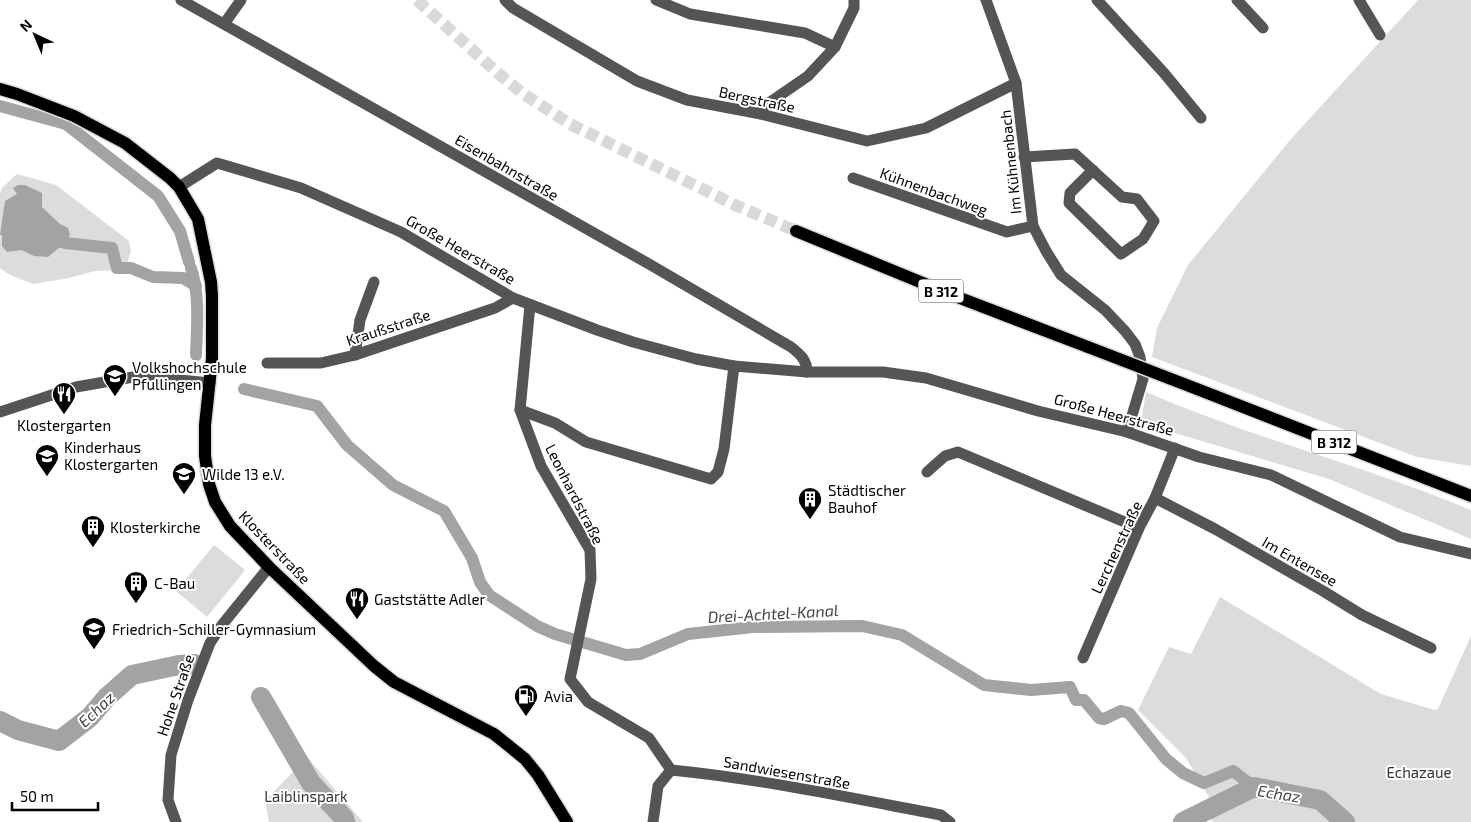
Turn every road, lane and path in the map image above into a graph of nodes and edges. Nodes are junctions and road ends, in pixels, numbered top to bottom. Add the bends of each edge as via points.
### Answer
1 (181, 0) edge
2 (242, 0) edge
3 (504, 0) edge
4 (656, 0) edge
5 (854, 0) edge
6 (986, 0) edge
7 (1098, 0) edge
8 (1237, 0) edge
9 (1359, 0) edge
10 (224, 24) junction
11 (1263, 28) dead end
12 (1380, 35) dead end
13 (835, 46) junction
14 (1016, 83) junction
15 (0, 89) edge
16 (761, 114) junction
17 (1201, 118) dead end
18 (1024, 157) junction
19 (1093, 170) junction
20 (853, 178) dead end
21 (179, 188) junction
22 (1033, 226) junction
23 (796, 232) tunnel mouth
24 (374, 282) dead end
25 (513, 298) junction
26 (530, 305) junction
27 (355, 355) junction
28 (267, 363) dead end
29 (734, 366) junction
30 (807, 372) junction
31 (210, 383) junction
32 (520, 410) junction
33 (0, 412) edge
34 (1127, 432) junction
35 (1175, 448) junction
36 (927, 472) dead end
37 (1471, 496) edge
38 (1155, 498) junction
39 (1138, 528) junction
40 (1471, 554) edge
41 (269, 567) junction
42 (1431, 648) dead end
43 (1083, 658) dead end
44 (671, 770) junction
45 (176, 822) edge
46 (567, 822) edge
47 (653, 822) edge
48 (950, 822) edge

1 - 10 street, Eisenbahnstraße
2 - 10 street
3 - 16 street, Bergstraße via 637,81 687,100
4 - 13 street via 690,14 805,33
5 - 13 street via 854,8
6 - 14 street, Im Kühnenbach
7 - 17 street
8 - 11 street
9 - 12 street
10 - 30 street, Eisenbahnstraße via 792,347 803,358
13 - 16 street via 808,76 762,108
14 - 16 street, Bergstraße via 926,128 867,141
14 - 18 street, Im Kühnenbach
15 - 21 main road via 74,116 125,143
18 - 19 street via 1075,154
18 - 22 street, Im Kühnenbach
19 - 19 street via 1122,197 1137,199 1154,221 1143,239 1120,254 1069,203 1070,193
20 - 22 street, Kühnenbachweg via 1007,232
21 - 25 street, Große Heerstraße via 217,163 301,188 401,232
21 - 31 main road via 198,219 211,282
22 - 34 street, Im Kühnenbach via 1061,275 1105,310 1135,344 1143,379
23 - 37 main road, B 312, bridge
24 - 27 street via 360,320
25 - 26 street, Große Heerstraße
25 - 27 street, Kraußstraße via 495,308
26 - 29 street, Große Heerstraße via 633,342
26 - 32 street, Leonhardstraße
27 - 28 street, Kraußstraße via 321,362
29 - 30 street, Große Heerstraße
29 - 32 street via 724,449 718,472 711,479 586,442 555,423
30 - 34 street, Große Heerstraße via 869,371 916,376 1038,411
31 - 33 street via 139,376 76,387
31 - 41 main road, Klosterstraße via 205,456 212,493 230,526
32 - 44 street, Leonhardstraße via 540,466 590,550 591,579 570,679 588,702 649,738
34 - 35 street, Große Heerstraße
35 - 38 street, Lerchenstraße
35 - 40 street, Große Heerstraße via 1271,475 1400,537
36 - 39 street via 945,456 958,452
38 - 39 street, Lerchenstraße
38 - 42 street, Im Entensee via 1215,529 1362,615
39 - 43 street, Lerchenstraße
41 - 45 street, Hohe Straße via 222,625 204,656 170,755 168,800
41 - 46 main road, Klosterstraße via 394,682 494,734 525,759
44 - 47 street via 658,786
44 - 48 street, Sandwiesenstraße via 767,782 941,815

